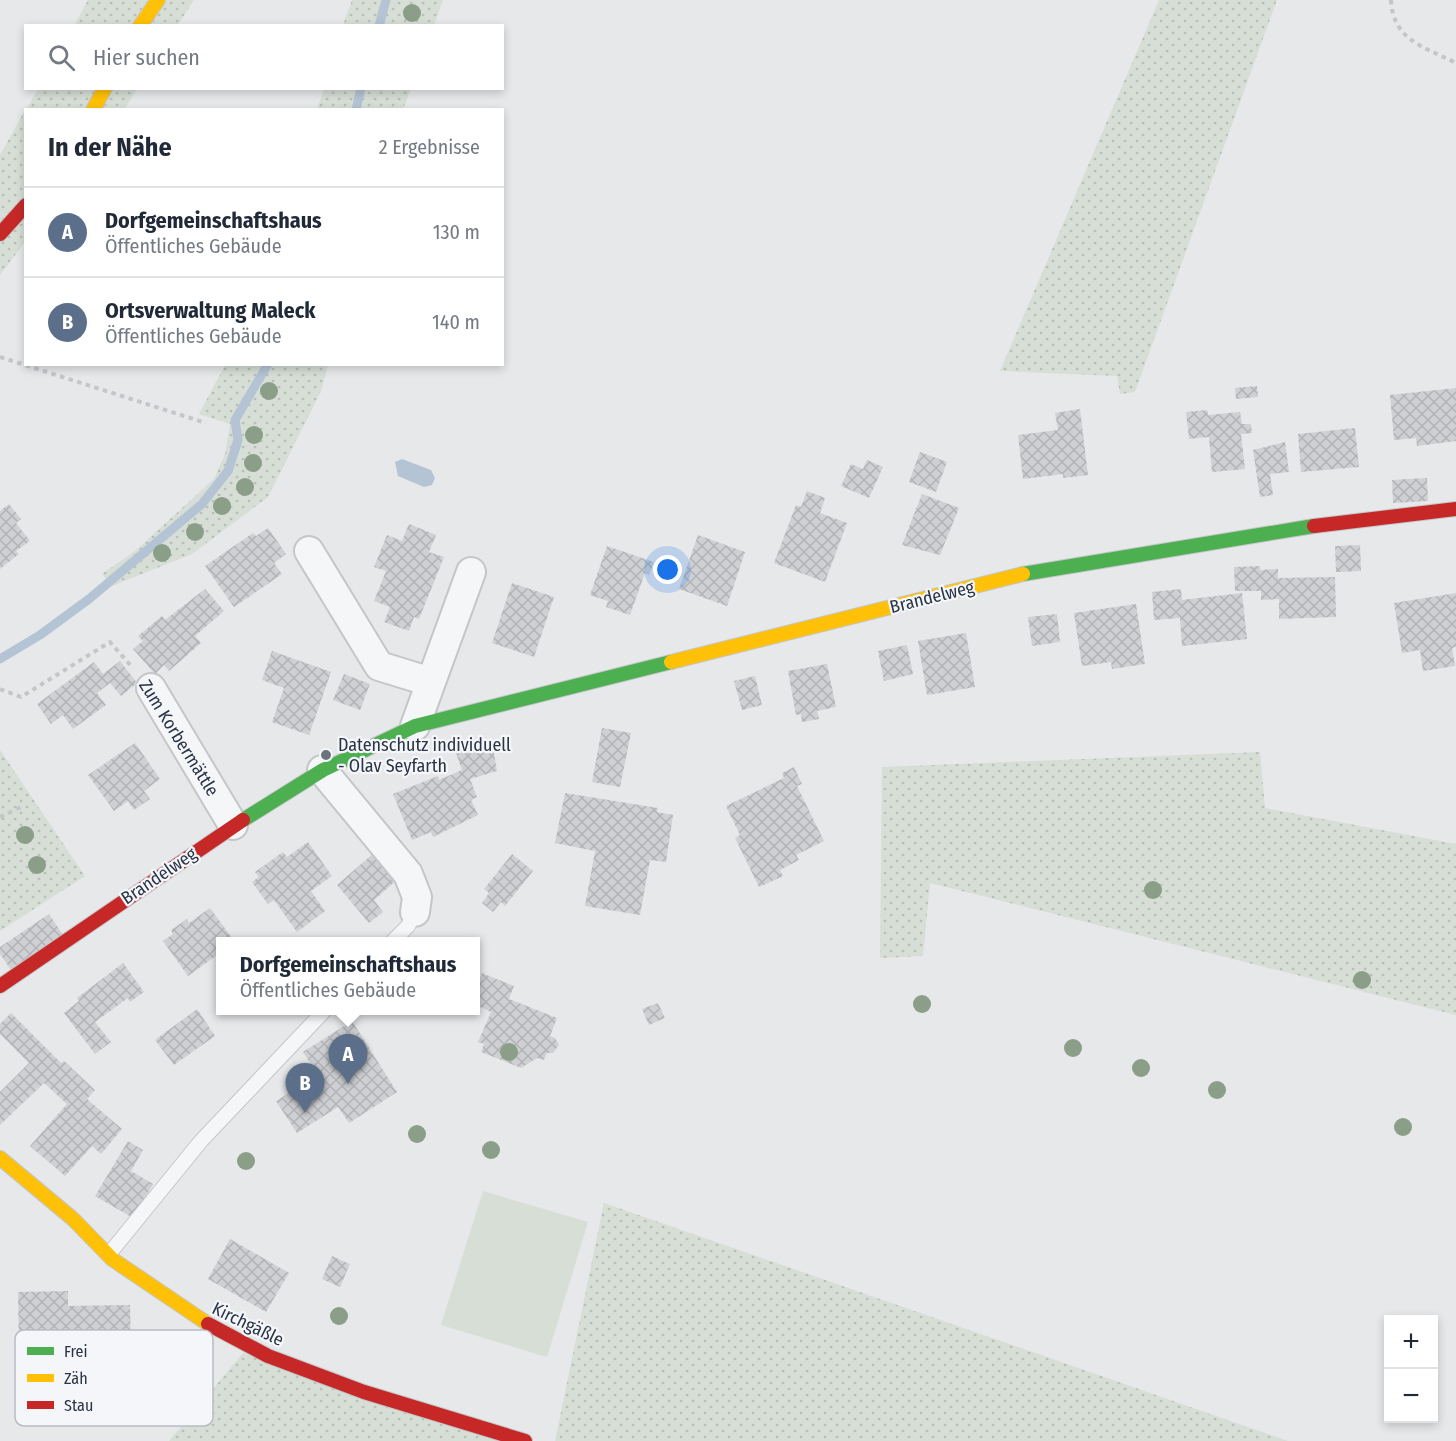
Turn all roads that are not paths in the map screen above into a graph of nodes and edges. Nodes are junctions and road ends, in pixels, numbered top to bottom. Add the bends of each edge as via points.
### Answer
1 (158, 0) edge
2 (141, 24) edge
3 (104, 90) edge
4 (94, 108) edge
5 (24, 207) edge
6 (0, 234) edge
7 (1456, 509) edge
8 (309, 551) dead end
9 (471, 572) dead end
10 (431, 682) junction
11 (151, 688) road end
12 (415, 726) junction
13 (322, 770) junction
14 (234, 825) junction
15 (415, 912) joint
16 (397, 937) edge
17 (0, 986) edge
18 (321, 1015) edge
19 (0, 1158) edge
20 (109, 1254) junction
21 (525, 1441) edge

1 - 2 street
3 - 4 street
5 - 6 street
7 - 12 street, Brandelweg via 1302,527 1046,568
8 - 10 street via 379,666
9 - 10 street
10 - 12 street
11 - 14 street, Zum Korbermättle
12 - 13 street, Brandelweg via 372,743
13 - 14 street, Brandelweg
13 - 15 street via 408,874 417,897
14 - 17 street, Brandelweg
15 - 16 lane
18 - 20 lane via 201,1141
19 - 20 street, Kirchgäßle
20 - 21 street, Kirchgäßle via 199,1320 268,1356 363,1392

